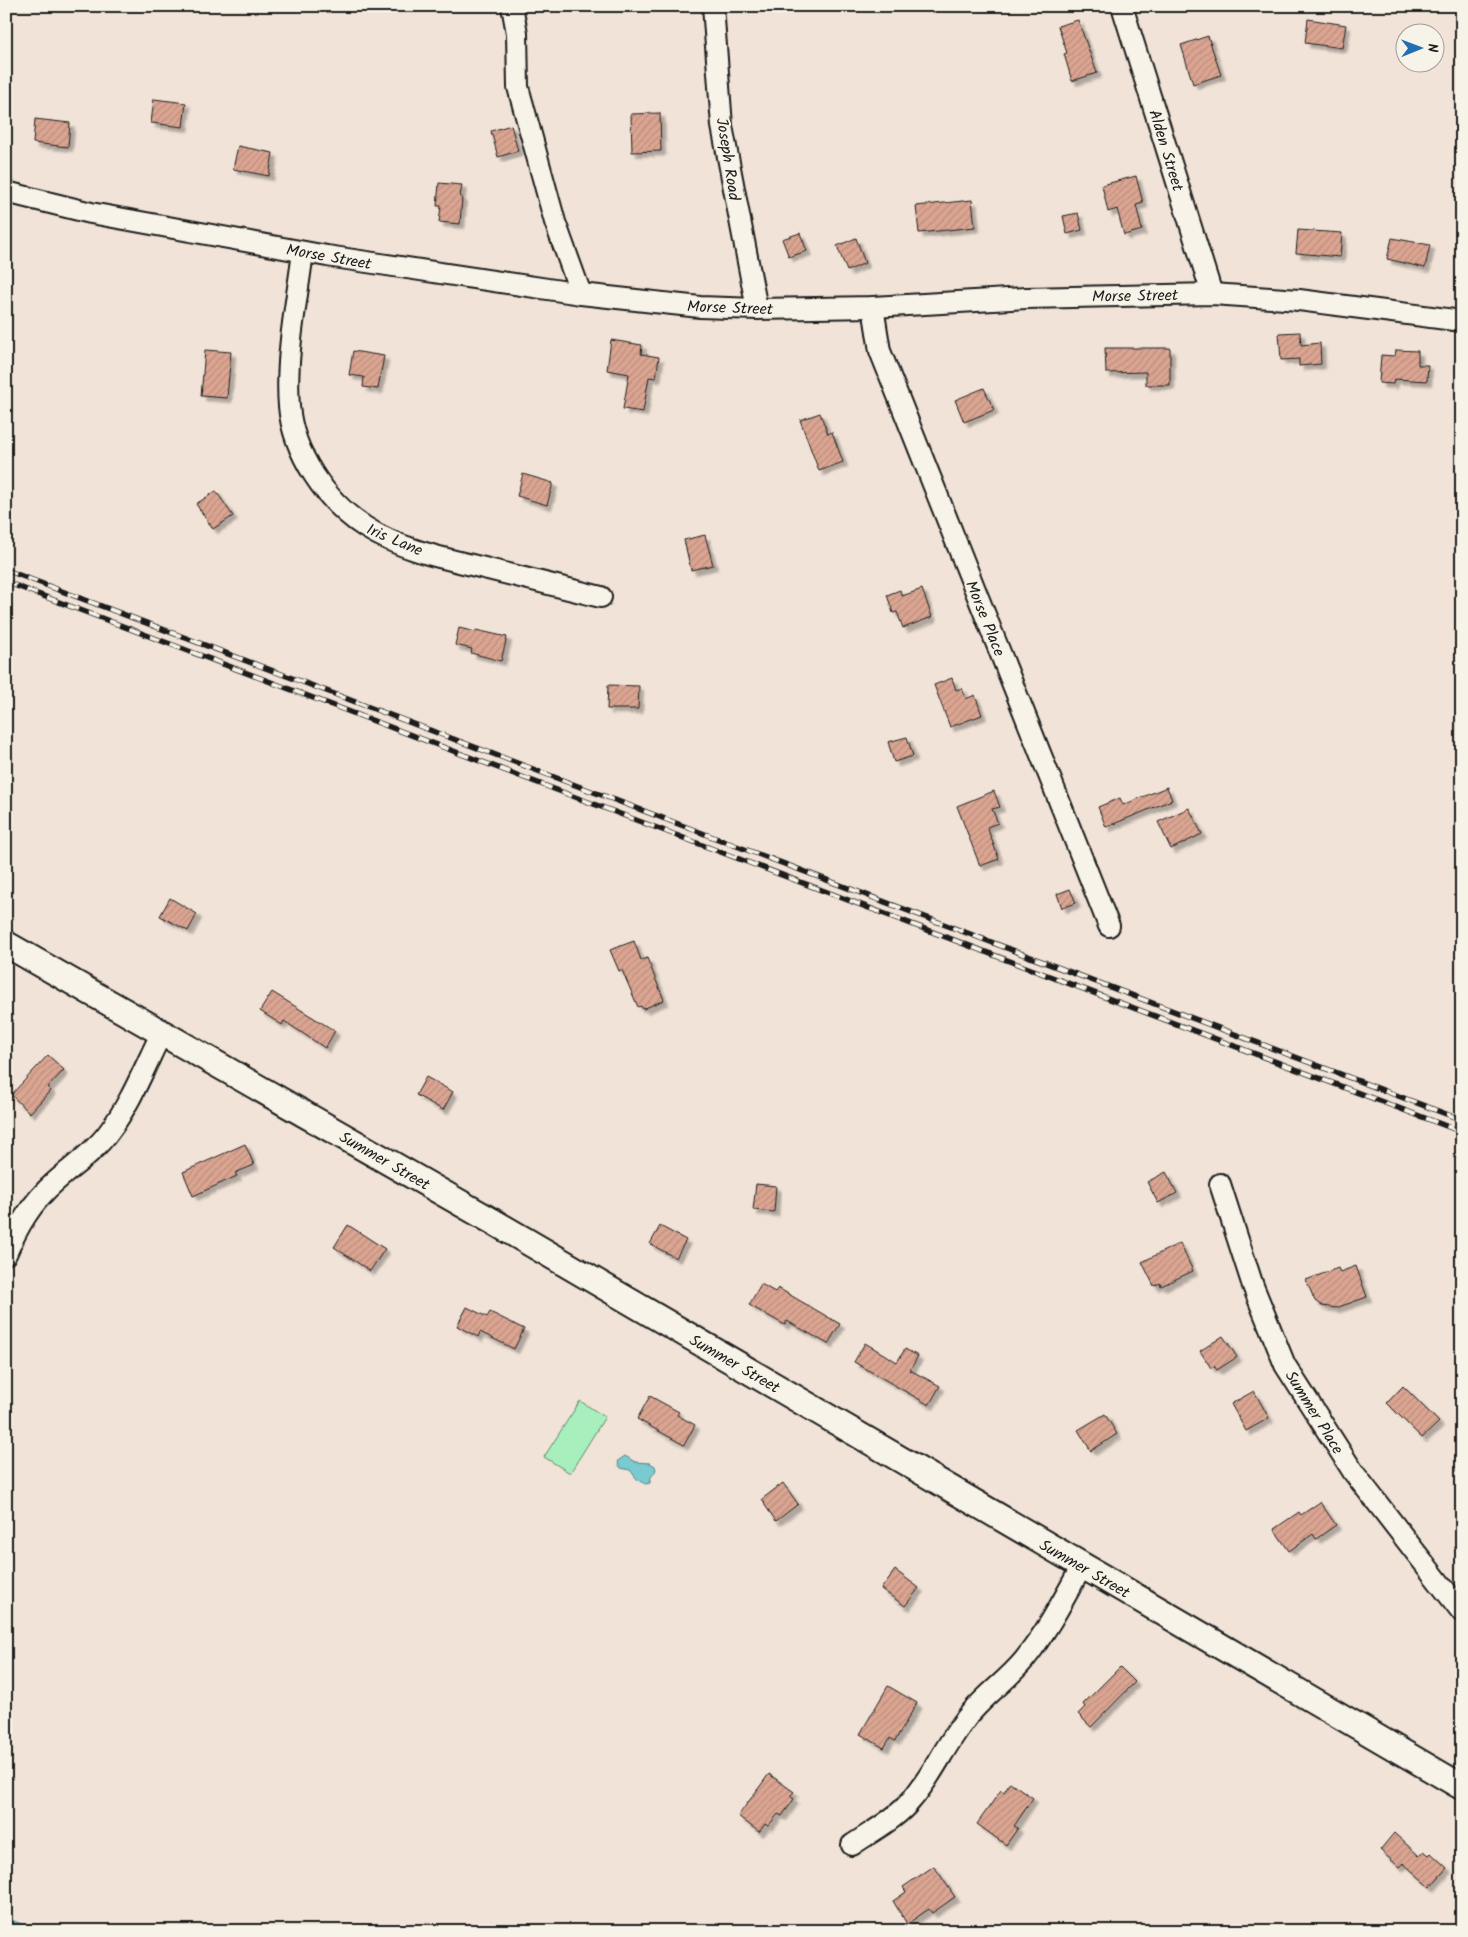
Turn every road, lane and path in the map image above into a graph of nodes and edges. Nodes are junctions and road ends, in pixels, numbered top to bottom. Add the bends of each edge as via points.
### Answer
1 (512, 6) edge
2 (713, 6) edge
3 (1122, 6) edge
4 (6, 192) edge
5 (303, 252) junction
6 (581, 294) junction
7 (1212, 294) junction
8 (873, 307) junction
9 (757, 309) junction
10 (1462, 321) edge
11 (601, 597) dead end
12 (1109, 926) dead end
13 (6, 944) edge
14 (162, 1032) junction
15 (1220, 1184) dead end
16 (6, 1254) edge
17 (1082, 1566) junction
18 (1462, 1612) edge
19 (1462, 1787) edge
20 (852, 1845) dead end

1 - 6 street via 517,33 518,87 555,222
2 - 9 street, Joseph Road via 722,126
3 - 7 street, Alden Street
4 - 5 street, Morse Street via 91,213
5 - 6 street, Morse Street
5 - 11 street, Iris Lane via 289,372 289,407 292,425 308,465 329,496 366,528 413,548
6 - 9 street, Morse Street via 700,307
7 - 8 street, Morse Street via 1026,298
7 - 10 street, Morse Street via 1299,300
8 - 9 street, Morse Street
8 - 12 street, Morse Place via 880,352
13 - 14 main road, Summer Street
14 - 16 street via 108,1134 32,1206
14 - 17 main road, Summer Street
15 - 18 street, Summer Place via 1251,1279 1285,1365 1354,1473
17 - 19 main road, Summer Street
17 - 20 street via 1041,1638 965,1720 929,1778 907,1805 888,1822

